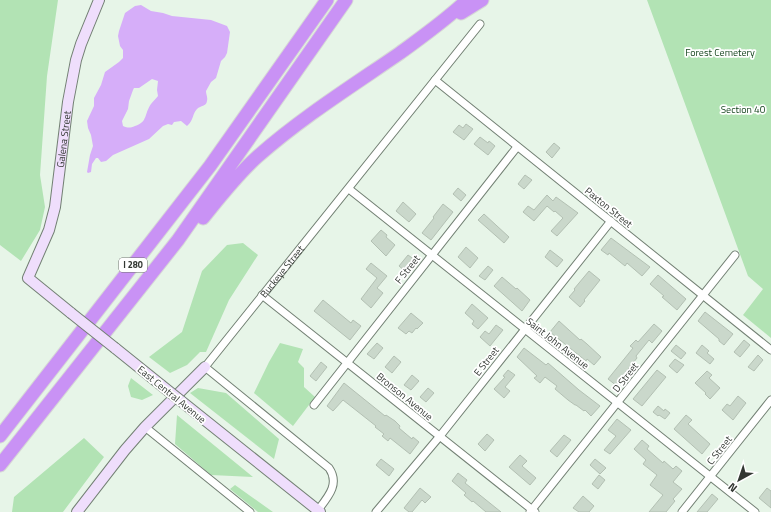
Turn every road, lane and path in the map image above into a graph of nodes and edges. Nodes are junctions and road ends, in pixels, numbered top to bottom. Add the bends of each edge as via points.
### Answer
1 (99, 0) edge
2 (467, 0) edge
3 (482, 0) edge
4 (325, 1) edge
5 (344, 2) edge
6 (480, 24) dead end
7 (412, 44) junction
8 (435, 80) junction
9 (517, 146) junction
10 (349, 189) junction
11 (611, 221) junction
12 (178, 240) junction
13 (432, 255) junction
14 (735, 255) dead end
15 (28, 278) joint
16 (262, 295) junction
17 (702, 295) junction
18 (524, 328) junction
19 (771, 350) edge
20 (347, 362) junction
21 (205, 366) junction
22 (771, 400) edge
23 (618, 402) junction
24 (314, 405) dead end
25 (145, 427) junction
26 (0, 436) edge
27 (440, 436) junction
28 (0, 465) edge
29 (710, 476) junction
30 (317, 511) edge
31 (532, 511) edge
32 (77, 512) edge
33 (250, 512) edge
34 (376, 512) edge
35 (682, 512) edge
36 (756, 512) edge

1 - 15 street, Galena Street via 76,60 55,207
2 - 7 highway
3 - 7 highway
4 - 26 highway, I 280 via 201,177
5 - 12 highway, I 280
6 - 8 street, Buckeye Street
7 - 12 highway via 286,133 234,180 192,233
8 - 9 street, Paxton Street
8 - 10 street, Buckeye Street
9 - 11 street, Paxton Street
9 - 13 street, F Street
10 - 13 street, Saint John Avenue
10 - 16 street, Buckeye Street
11 - 17 street, Paxton Street
11 - 18 street, E Street
12 - 28 highway, I 280
13 - 18 street, Saint John Avenue
13 - 20 street, F Street
14 - 17 street, D Street
15 - 30 street, East Central Avenue, bridge
16 - 20 street, Bronson Avenue
16 - 21 street, Buckeye Street
17 - 19 street, Paxton Street
17 - 23 street, D Street
18 - 23 street, Saint John Avenue
18 - 27 street, E Street
20 - 24 street, F Street
20 - 27 street, Bronson Avenue
21 - 25 street, Buckeye Street
21 - 30 street, East Central Avenue via 329,468 334,478 333,487
22 - 29 street, C Street
23 - 29 street, Saint John Avenue
23 - 31 street, D Street
25 - 32 street, Buckeye Street
25 - 33 street
27 - 31 street, Bronson Avenue
27 - 34 street, E Street
29 - 35 street, C Street
29 - 36 street, Saint John Avenue

